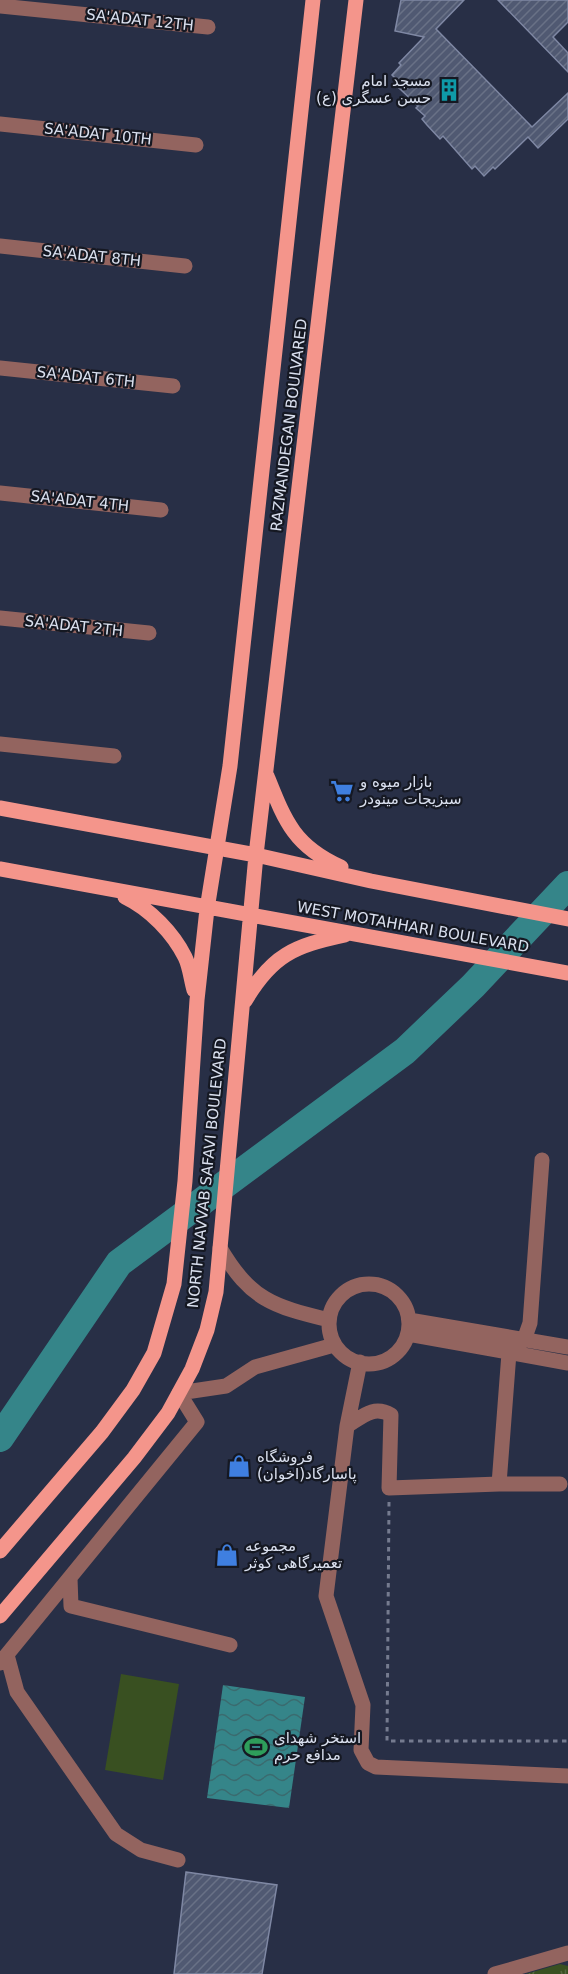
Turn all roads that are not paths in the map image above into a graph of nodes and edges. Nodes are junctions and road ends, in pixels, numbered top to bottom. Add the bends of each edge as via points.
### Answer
1 (313, 0) edge
2 (356, 0) edge
3 (0, 6) edge
4 (208, 27) dead end
5 (0, 124) edge
6 (196, 145) dead end
7 (0, 246) edge
8 (184, 266) dead end
9 (0, 368) edge
10 (173, 386) dead end
11 (0, 493) edge
12 (161, 510) dead end
13 (0, 618) edge
14 (149, 633) dead end
15 (0, 744) edge
16 (114, 756) dead end
17 (265, 772) junction
18 (0, 808) edge
19 (216, 849) junction
20 (256, 855) junction
21 (0, 869) edge
22 (371, 881) junction
23 (100, 888) junction
24 (207, 909) junction
25 (251, 916) junction
26 (568, 919) edge
27 (352, 933) junction
28 (562, 972) edge
29 (196, 1000) junction
30 (242, 1006) junction
31 (542, 1160) dead end
32 (220, 1248) junction
33 (328, 1320) junction
34 (408, 1327) junction
35 (524, 1340) junction
36 (334, 1345) junction
37 (568, 1347) edge
38 (509, 1353) junction
39 (360, 1362) junction
40 (568, 1364) edge
41 (179, 1393) junction
42 (347, 1426) junction
43 (500, 1484) junction
44 (560, 1484) dead end
45 (0, 1551) edge
46 (70, 1578) junction
47 (14, 1600) junction
48 (0, 1616) edge
49 (0, 1622) edge
50 (230, 1645) dead end
51 (3, 1659) edge
52 (568, 1776) edge
53 (178, 1860) dead end
54 (568, 1953) edge
55 (495, 1974) edge

1 - 19 main road, RAZMANDEGAN BOULVARED via 230,766
2 - 17 main road, RAZMANDEGAN BOULVARED
3 - 4 street, SA'ADAT 12TH
5 - 6 street, SA'ADAT 10TH
7 - 8 street, SA'ADAT 8TH
9 - 10 street, SA'ADAT 6TH
11 - 12 street, SA'ADAT 4TH
13 - 14 street, SA'ADAT 2TH
15 - 16 street
17 - 20 main road, RAZMANDEGAN BOULVARED
17 - 22 main road via 282,815 298,840 326,861
18 - 19 main road
19 - 20 main road
19 - 24 main road, RAZMANDEGAN BOULVARED
20 - 22 main road
20 - 25 main road, RAZMANDEGAN BOULVARED
21 - 23 main road
22 - 26 main road
23 - 24 main road, WEST MOTAHHARI BOULEVARD
23 - 29 main road via 128,898 150,912 186,958
24 - 25 main road, WEST MOTAHHARI BOULEVARD
24 - 29 main road, NORTH NAVVAB SAFAVI BOULEVARD
25 - 27 main road, WEST MOTAHHARI BOULEVARD
25 - 30 main road, NORTH NAVVAB SAFAVI BOULEVARD
27 - 28 main road, WEST MOTAHHARI BOULEVARD
27 - 30 main road via 296,948 272,963
29 - 45 main road, NORTH NAVVAB SAFAVI BOULEVARD via 179,1243 174,1284 154,1353 102,1432
30 - 32 main road, NORTH NAVVAB SAFAVI BOULEVARD
31 - 35 street via 530,1323
32 - 33 street via 236,1274 258,1296 280,1308
32 - 41 main road, NORTH NAVVAB SAFAVI BOULEVARD via 207,1330
33 - 34 street via 343,1293 360,1284 372,1284 397,1295 405,1306
33 - 36 street
34 - 35 street
34 - 38 street
34 - 39 street via 402,1346 392,1356 380,1362
35 - 37 street
35 - 38 street
36 - 39 street
36 - 41 street via 255,1367 226,1386
38 - 40 street
38 - 43 street
39 - 42 street
41 - 46 street via 197,1422
41 - 47 main road, NORTH NAVVAB SAFAVI BOULEVARD via 134,1458
42 - 43 street via 371,1411 382,1410 391,1415 389,1488
42 - 52 street via 326,1596 363,1705 361,1750 368,1763 376,1767
43 - 44 street
46 - 50 street via 71,1606
46 - 51 street
47 - 48 main road, NORTH NAVVAB SAFAVI BOULEVARD
47 - 49 main road
51 - 53 street via 17,1692 116,1834 141,1850
54 - 55 street

